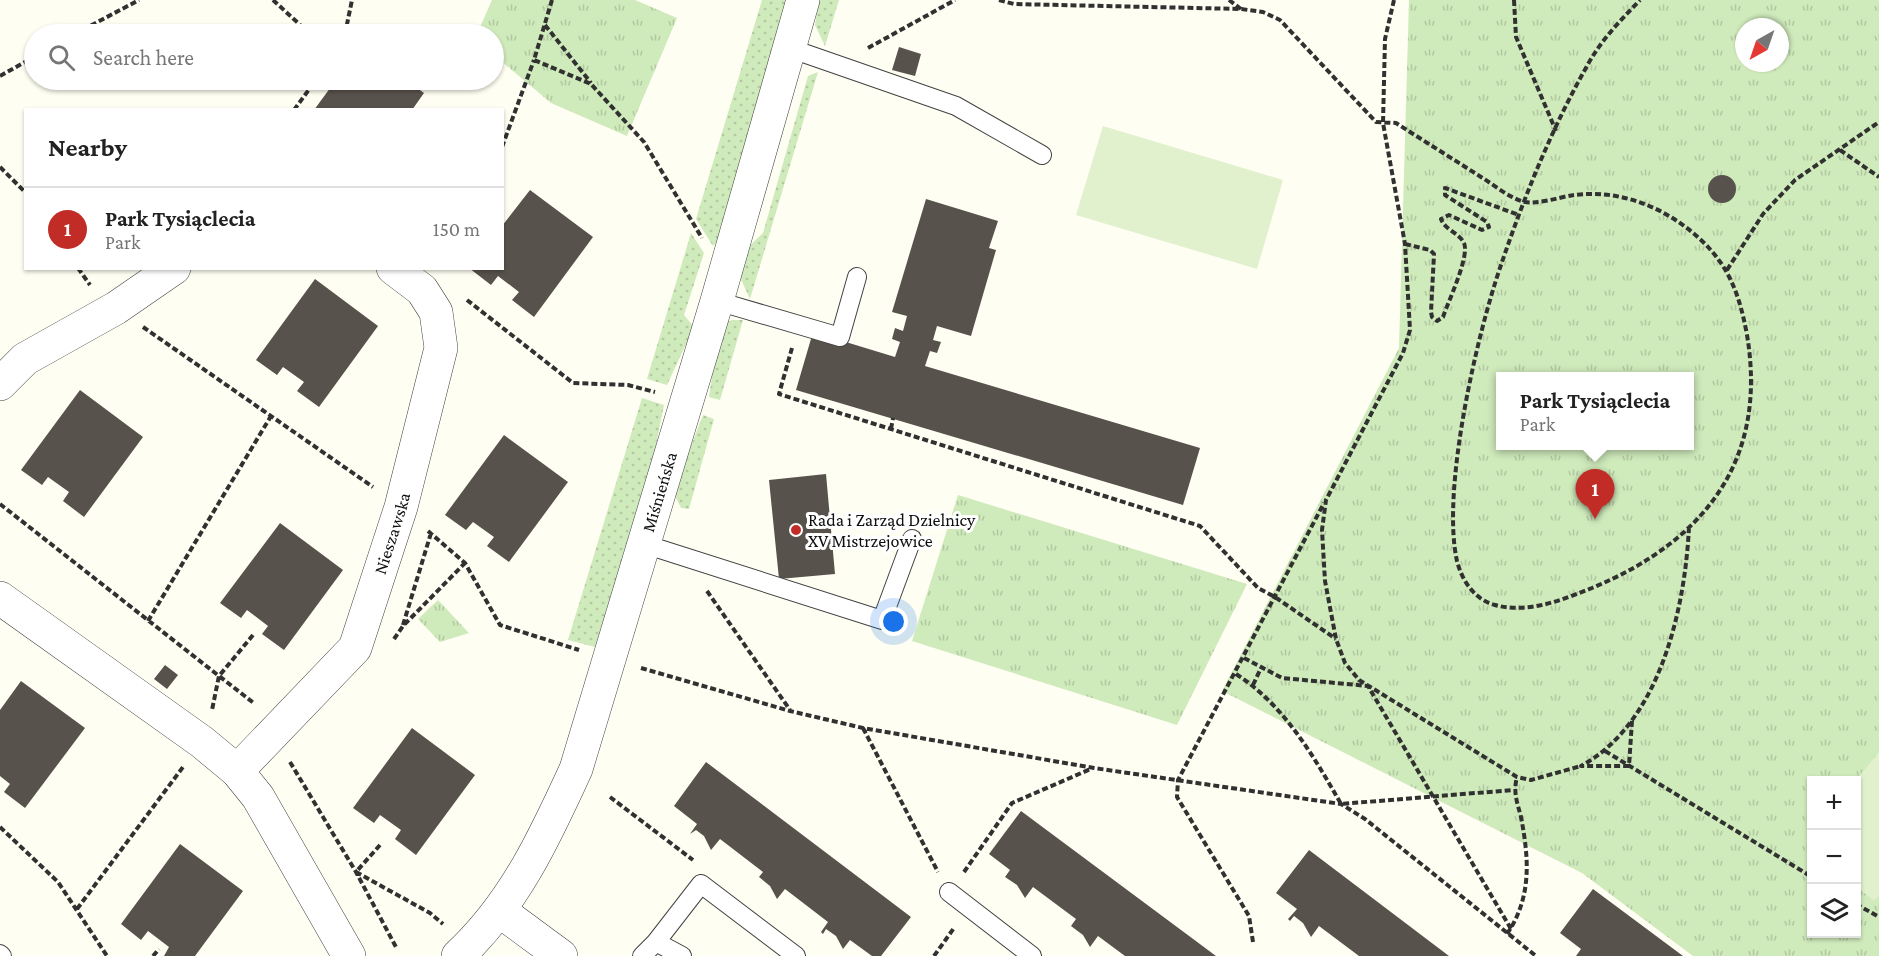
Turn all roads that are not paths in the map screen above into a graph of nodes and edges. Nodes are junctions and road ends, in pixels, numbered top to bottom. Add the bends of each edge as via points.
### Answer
1 (803, 0) edge
2 (789, 48) junction
3 (1042, 155) dead end
4 (171, 270) edge
5 (396, 270) edge
6 (857, 277) dead end
7 (717, 301) junction
8 (0, 384) edge
9 (912, 539) dead end
10 (644, 544) junction
11 (0, 598) edge
12 (237, 771) junction
13 (949, 892) road end
14 (500, 911) junction
15 (656, 942) junction
16 (464, 951) edge
17 (349, 956) edge
18 (561, 956) edge
19 (642, 956) edge
20 (682, 956) edge
21 (796, 956) edge
22 (1032, 956) edge

1 - 2 street, Miśnieńska
2 - 3 lane via 956,106
2 - 7 street, Miśnieńska
4 - 8 street via 116,308 25,359
5 - 12 street, Nieszawska via 422,290 436,312 441,348 400,507 355,648
6 - 7 lane via 840,337
7 - 10 street, Miśnieńska
9 - 10 lane via 882,620
10 - 14 street, Miśnieńska via 576,769 544,841
11 - 12 street
12 - 17 street via 258,797
13 - 22 lane
14 - 16 street, Miśnieńska
14 - 18 street
15 - 19 lane
15 - 20 lane
15 - 21 lane via 701,884

